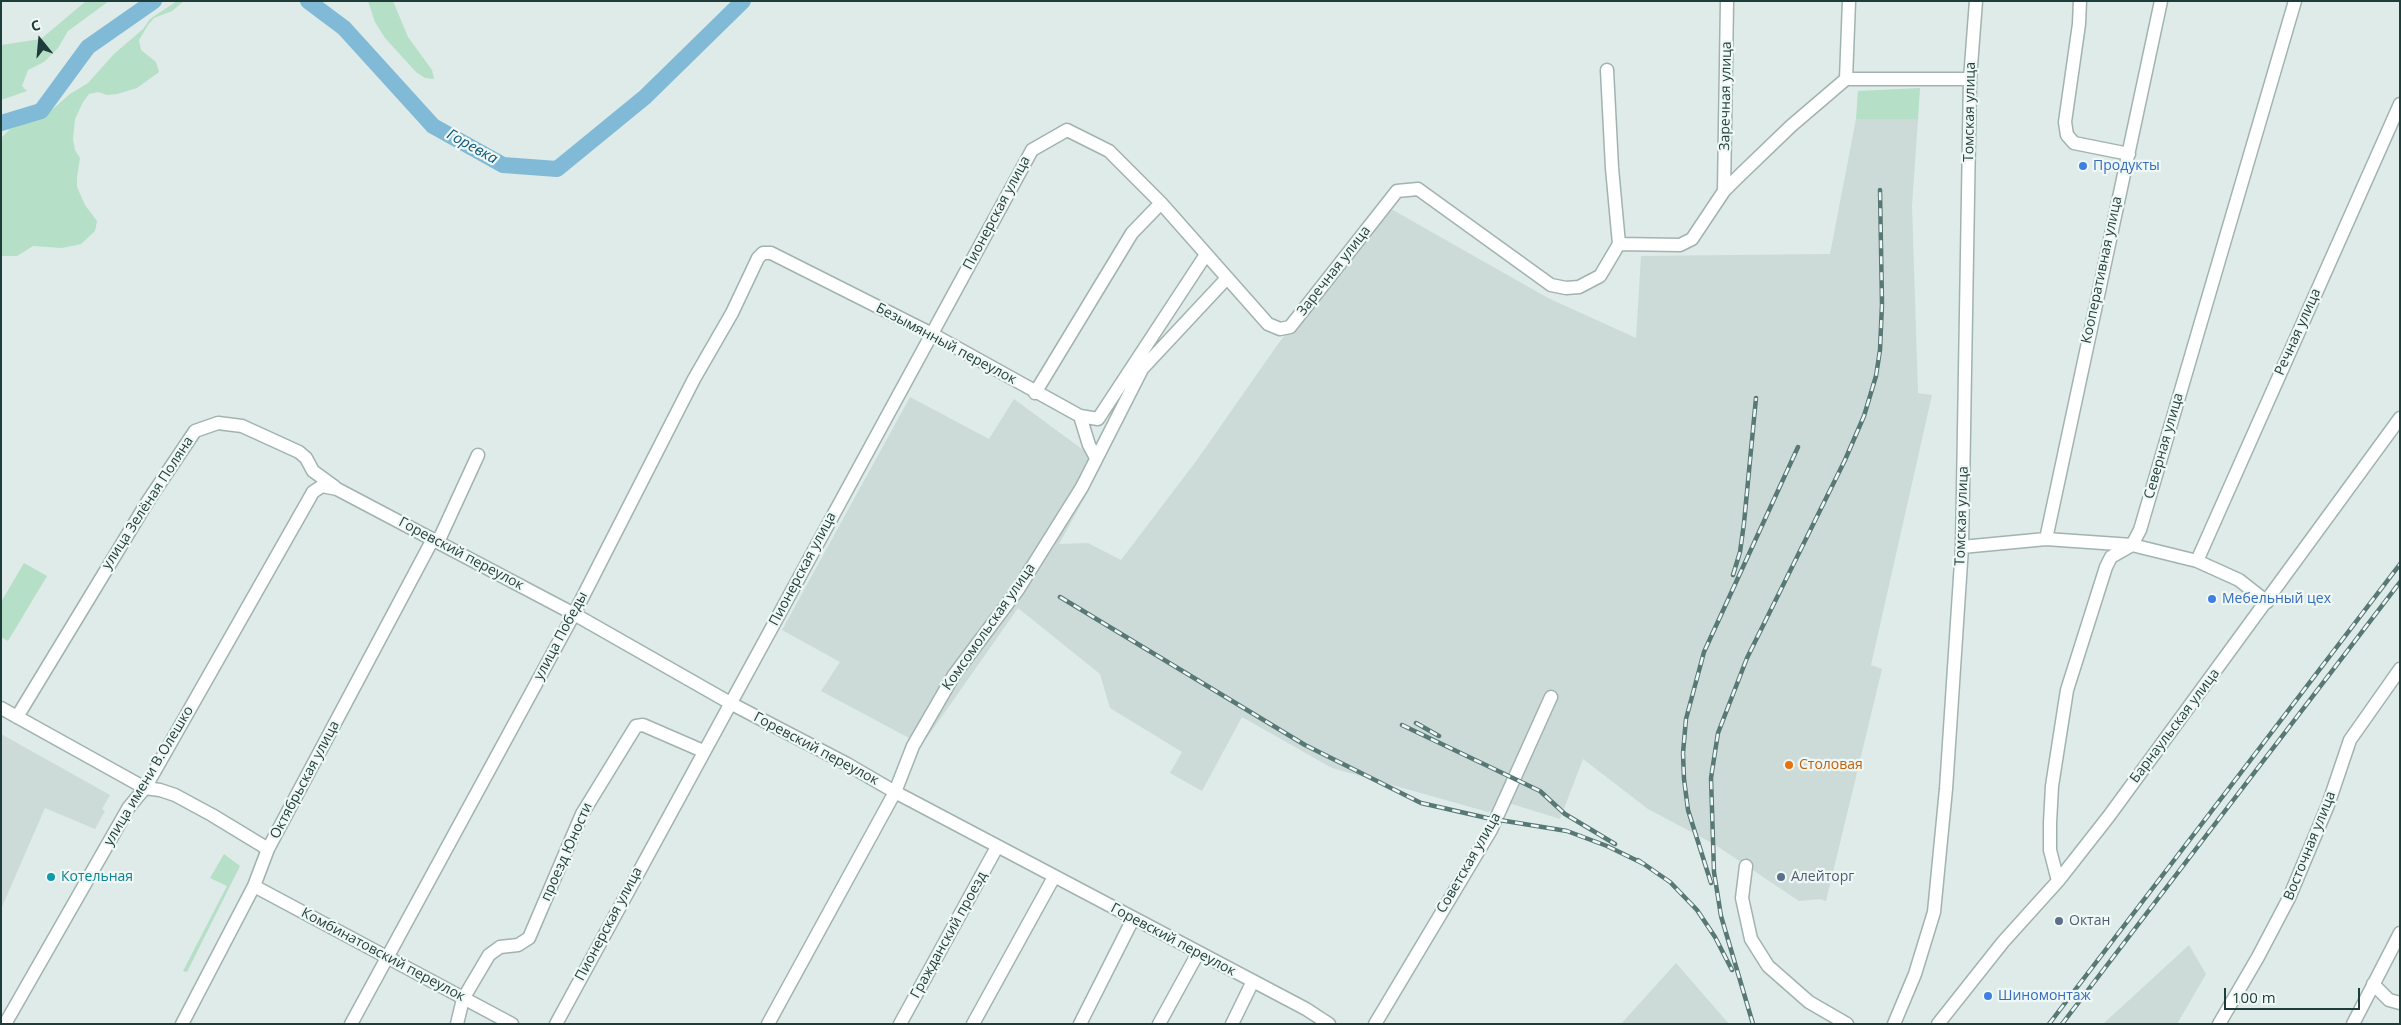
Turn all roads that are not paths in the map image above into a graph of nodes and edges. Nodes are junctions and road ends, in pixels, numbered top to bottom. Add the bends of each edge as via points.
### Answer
1 (1727, 1) edge
2 (1849, 1) edge
3 (1976, 1) edge
4 (2080, 1) edge
5 (2161, 1) edge
6 (2295, 1) edge
7 (1606, 70) dead end
8 (1846, 79) junction
9 (1970, 79) junction
10 (2400, 104) edge
11 (1067, 130) joint
12 (2129, 154) junction
13 (1724, 191) junction
14 (1161, 203) junction
15 (1619, 244) junction
16 (771, 252) joint
17 (1205, 256) junction
18 (1227, 278) junction
19 (932, 334) junction
20 (1035, 393) junction
21 (1080, 416) junction
22 (2400, 418) edge
23 (478, 455) dead end
24 (1096, 458) junction
25 (337, 489) junction
26 (2046, 539) junction
27 (435, 540) junction
28 (2132, 545) junction
29 (1962, 547) junction
30 (2197, 561) junction
31 (2267, 602) junction
32 (574, 614) junction
33 (2400, 669) edge
34 (1551, 697) dead end
35 (732, 704) junction
36 (1, 708) edge
37 (17, 717) junction
38 (703, 751) junction
39 (145, 788) junction
40 (895, 792) junction
41 (998, 847) junction
42 (268, 849) junction
43 (1746, 866) dead end
44 (1054, 877) junction
45 (2058, 881) junction
46 (254, 886) junction
47 (1133, 919) junction
48 (2400, 933) edge
49 (1198, 953) junction
50 (387, 956) junction
51 (1253, 981) junction
52 (2373, 984) junction
53 (462, 999) junction
54 (2400, 1003) edge
55 (5, 1024) edge
56 (182, 1024) edge
57 (351, 1024) edge
58 (457, 1024) edge
59 (512, 1024) edge
60 (556, 1024) edge
61 (768, 1024) edge
62 (900, 1024) edge
63 (973, 1024) edge
64 (1080, 1024) edge
65 (1159, 1024) edge
66 (1232, 1024) edge
67 (1329, 1024) edge
68 (1375, 1024) edge
69 (1846, 1024) edge
70 (1894, 1024) edge
71 (1938, 1024) edge
72 (2219, 1024) edge
73 (2353, 1024) edge

1 - 13 street, Заречная улица
2 - 8 street
3 - 9 street, Томская улица
4 - 12 street via 2065,122 2067,135 2074,143
5 - 12 street, Кооперативная улица
6 - 28 street, Северная улица via 2140,530
7 - 15 street
8 - 9 street
8 - 13 street via 1791,126
9 - 29 street, Томская улица
10 - 30 street, Речная улица
11 - 14 street, Заречная улица via 1109,151
11 - 19 street, Пионерская улица via 1032,150
12 - 26 street, Кооперативная улица
13 - 15 street via 1692,240 1680,245
14 - 17 street, Заречная улица
14 - 20 street via 1132,233
15 - 18 street, Заречная улица via 1600,276 1579,287 1552,285 1418,189 1404,190 1397,191 1290,327 1280,329 1268,324
16 - 19 street, Безымянный переулок
16 - 32 street, улица Победы via 758,258
17 - 18 street, Заречная улица
17 - 21 street via 1098,419
18 - 24 street, Комсомольская улица via 1142,369
19 - 20 street, Безымянный переулок
19 - 35 street, Пионерская улица
20 - 21 street, Безымянный переулок
21 - 24 street
22 - 31 street, Барнаульская улица
23 - 27 street, Октябрьская улица
24 - 40 street, Комсомольская улица via 1082,487 1017,591 954,675 914,746
25 - 27 street, Горевский переулок
25 - 37 street, улица Зелёная Поляна via 313,471 306,458 298,452 242,426 218,423 195,431 140,514
25 - 39 street, улица имени В.Олешко via 322,486 314,492
26 - 28 street
26 - 29 street
27 - 32 street, Горевский переулок
27 - 42 street, Октябрьская улица
28 - 30 street
28 - 45 street via 2111,557 2106,567 2067,690 2052,786 2050,823 2050,850
29 - 70 street, Томская улица via 1946,789 1934,912 1918,965
30 - 31 street via 2239,580
31 - 45 street, Барнаульская улица
32 - 35 street, Горевский переулок
32 - 50 street, улица Победы
33 - 72 street, Восточная улица via 2350,740 2328,805 2289,898
34 - 68 street, Советская улица via 1491,830
35 - 38 street, Пионерская улица
35 - 40 street, Горевский переулок
36 - 37 street
37 - 39 street
38 - 53 street, проезд Юности via 643,725 636,726 582,814 529,938 518,945 500,947 489,955
38 - 60 street, Пионерская улица
39 - 42 street via 175,795
39 - 55 street, улица имени В.Олешко via 129,807
40 - 41 street, Горевский переулок
40 - 61 street, Комсомольская улица
41 - 44 street, Горевский переулок
41 - 62 street, Гражданский проезд
42 - 46 street, Октябрьская улица
43 - 69 street via 1742,898 1751,939 1768,966 1809,1002
44 - 47 street, Горевский переулок
44 - 63 street
45 - 71 street, Барнаульская улица via 2003,942
46 - 50 street, Комбинатовский переулок
46 - 56 street, Октябрьская улица
47 - 49 street, Горевский переулок
47 - 64 street
48 - 52 street
49 - 51 street, Горевский переулок
49 - 65 street
50 - 53 street, Комбинатовский переулок
50 - 57 street, улица Победы
51 - 66 street
51 - 67 street, Горевский переулок
52 - 54 street via 2389,1000
52 - 73 street
53 - 58 street, проезд Юности
53 - 59 street, Комбинатовский переулок

